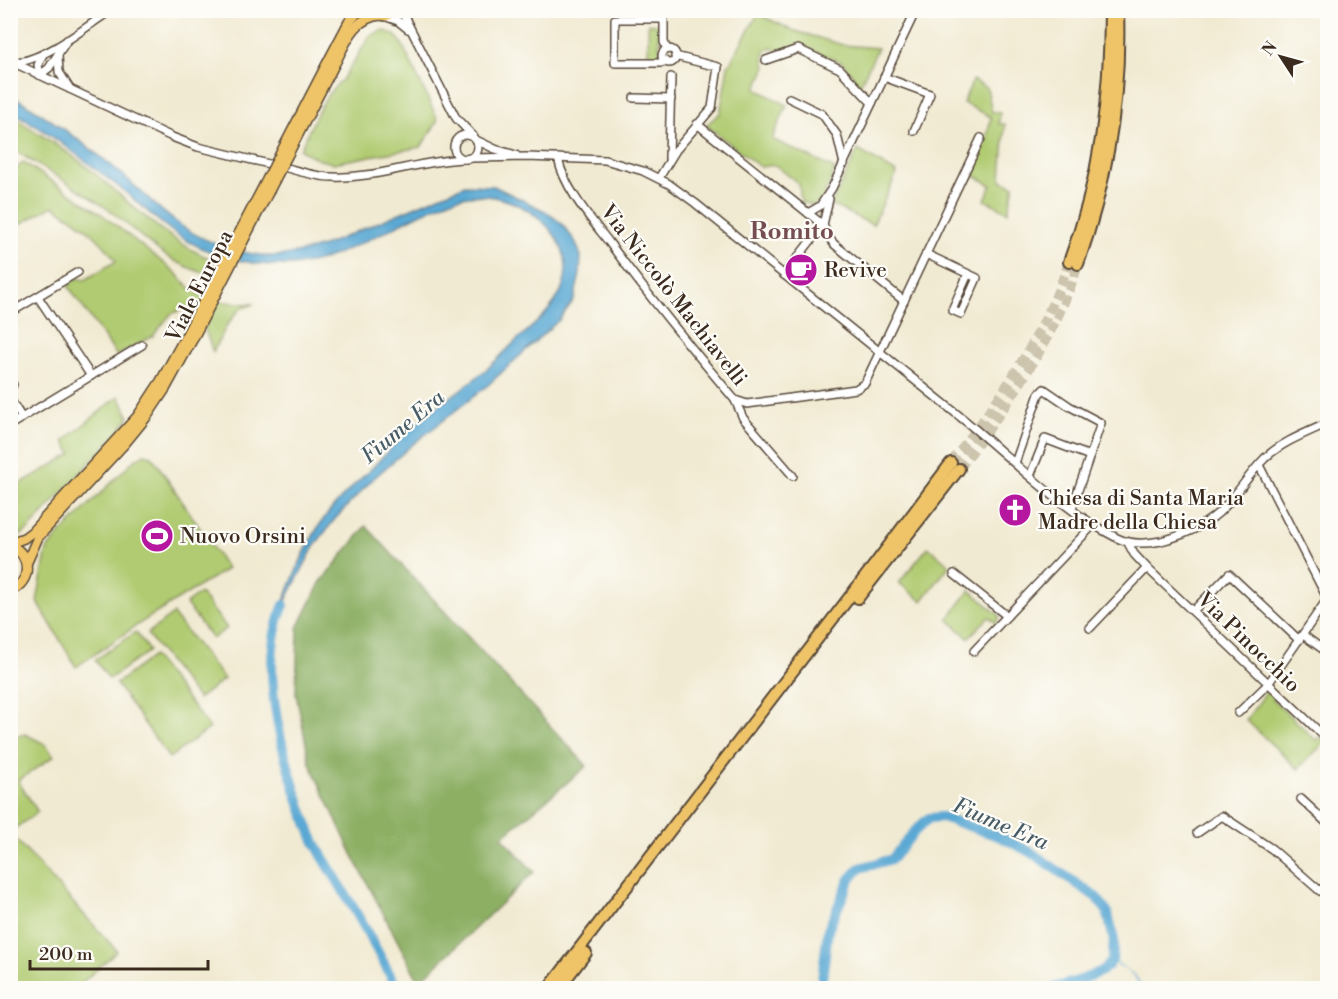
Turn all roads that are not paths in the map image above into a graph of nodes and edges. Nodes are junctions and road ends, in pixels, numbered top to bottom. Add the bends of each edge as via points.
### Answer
1 (111, 10) edge
2 (359, 10) edge
3 (396, 10) edge
4 (401, 10) edge
5 (664, 10) edge
6 (916, 10) edge
7 (1110, 10) edge
8 (1118, 10) edge
9 (379, 14) edge
10 (663, 19) junction
11 (68, 38) junction
12 (415, 38) junction
13 (667, 50) junction
14 (43, 54) junction
15 (59, 54) junction
16 (675, 56) junction
17 (766, 60) dead end
18 (11, 61) edge
19 (332, 62) junction
20 (665, 62) junction
21 (39, 75) junction
22 (671, 77) dead end
23 (884, 77) junction
24 (72, 91) junction
25 (634, 98) dead end
26 (789, 98) dead end
27 (670, 99) junction
28 (872, 103) junction
29 (456, 118) junction
30 (697, 124) junction
31 (914, 131) dead end
32 (474, 138) junction
33 (981, 138) dead end
34 (454, 143) junction
35 (527, 157) junction
36 (558, 158) junction
37 (467, 159) junction
38 (669, 160) junction
39 (436, 161) junction
40 (269, 164) dead end
41 (844, 164) junction
42 (287, 168) dead end
43 (659, 178) junction
44 (832, 188) junction
45 (808, 213) junction
46 (823, 225) junction
47 (926, 254) junction
48 (78, 272) dead end
49 (968, 274) junction
50 (784, 275) junction
51 (38, 297) junction
52 (904, 301) junction
53 (10, 314) edge
54 (189, 338) junction
55 (142, 345) dead end
56 (879, 352) junction
57 (91, 376) junction
58 (10, 379) edge
59 (10, 389) edge
60 (10, 399) edge
61 (735, 400) junction
62 (22, 418) junction
63 (10, 425) edge
64 (1327, 425) edge
65 (1090, 456) junction
66 (1015, 463) junction
67 (1259, 465) junction
68 (794, 476) dead end
69 (1030, 476) junction
70 (1072, 508) junction
71 (1094, 524) junction
72 (1127, 541) junction
73 (10, 544) edge
74 (27, 562) junction
75 (1147, 568) junction
76 (954, 574) dead end
77 (10, 591) edge
78 (1327, 598) edge
79 (1193, 611) junction
80 (1007, 616) junction
81 (1090, 628) dead end
82 (1301, 637) junction
83 (974, 651) dead end
84 (1328, 653) edge
85 (1268, 684) junction
86 (1238, 713) dead end
87 (1328, 740) edge
88 (1301, 799) dead end
89 (1328, 825) edge
90 (1197, 833) dead end
91 (1328, 885) edge
92 (549, 988) edge
93 (559, 988) edge

1 - 11 street
2 - 19 main road, Viale Europa via 349,22
3 - 9 main road, Viale Europa via 390,15
4 - 12 street
5 - 10 street
6 - 23 street
7 - 8 highway via 1109,80 1100,150 1073,263 1096,204 1112,129
9 - 12 street via 400,22
9 - 19 main road, Viale Europa via 357,26
10 - 13 street
10 - 20 street via 615,19 615,63
11 - 14 street
11 - 15 street
12 - 29 street
13 - 16 street
13 - 20 street via 663,54
14 - 18 street
14 - 21 street
15 - 21 street
15 - 24 street via 59,72
16 - 20 street via 672,62
16 - 30 street via 718,67 712,108
17 - 28 street via 798,49 840,69
18 - 21 street
19 - 54 main road, Viale Europa, bridge
21 - 24 street
22 - 27 street
23 - 28 street
23 - 31 street via 930,94
24 - 40 street via 189,144
25 - 27 street
26 - 41 street via 822,114 837,135
27 - 38 street
28 - 41 street
29 - 32 street
29 - 34 street
30 - 38 street
30 - 45 street
32 - 34 street via 465,135
32 - 35 street via 495,149
32 - 37 street via 477,151
33 - 47 street, Via Niccolò Machiavelli
34 - 37 street via 458,156
34 - 39 street
35 - 36 street
35 - 37 street
36 - 43 street via 614,162
36 - 61 street, Via Niccolò Machiavelli via 562,175 594,222
37 - 39 street
38 - 43 street
39 - 42 street via 349,177 324,177
41 - 44 street
43 - 50 street
44 - 45 street via 822,204
44 - 46 street
45 - 46 street
46 - 50 street
46 - 52 street via 834,243
47 - 49 street
47 - 52 street, Via Niccolò Machiavelli
48 - 51 street
49 - 49 street via 952,310 961,314 977,278
50 - 56 street
51 - 53 street
51 - 57 street
52 - 56 street, Via Niccolò Machiavelli
54 - 73 main road, Viale Europa via 123,434 38,526
54 - 74 main road, Viale Europa via 147,416 38,537
55 - 57 street
56 - 61 street, Via Niccolò Machiavelli via 868,379 856,389 747,404
56 - 66 street
57 - 62 street
58 - 59 street
60 - 62 street
61 - 68 street via 743,418
62 - 63 street
64 - 67 street via 1285,443
65 - 66 street via 1101,423 1044,389
65 - 69 street via 1045,439
65 - 70 street
66 - 69 street
67 - 72 street via 1227,505 1199,527 1162,540
67 - 78 street
69 - 70 street
70 - 71 street
71 - 72 street
71 - 80 street
72 - 75 street, Via Pinocchio
73 - 74 main road, Viale Europa
74 - 77 main road, Viale Europa via 24,580
75 - 79 street, Via Pinocchio
75 - 81 street
76 - 80 street
78 - 82 street
79 - 82 street via 1229,574
79 - 85 street, Via Pinocchio
80 - 83 street
82 - 84 street
82 - 85 street
85 - 86 street
85 - 87 street, Via Pinocchio
88 - 89 street
90 - 91 street via 1222,816 1272,849 1320,891
92 - 93 highway via 955,466

